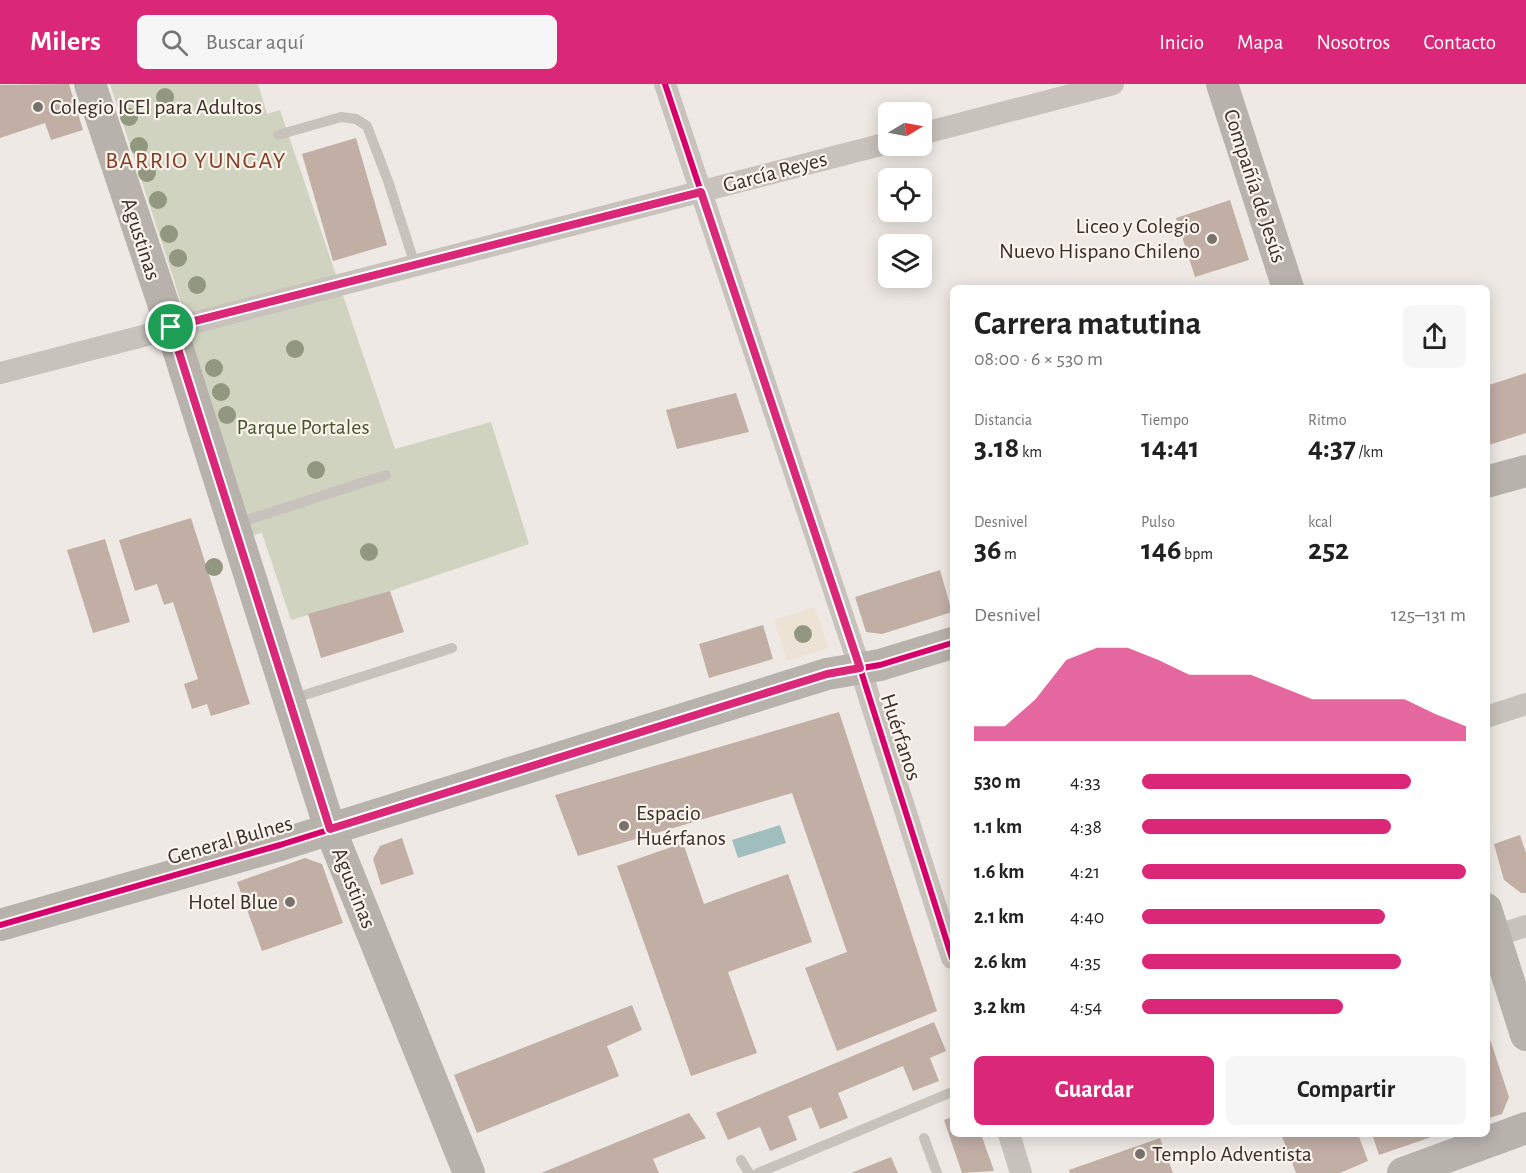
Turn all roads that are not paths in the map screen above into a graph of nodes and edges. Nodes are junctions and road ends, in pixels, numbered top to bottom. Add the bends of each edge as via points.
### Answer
1 (90, 84) edge
2 (665, 84) edge
3 (1113, 84) edge
4 (1222, 84) edge
5 (932, 131) edge
6 (278, 135) dead end
7 (878, 146) edge
8 (701, 192) junction
9 (415, 265) junction
10 (1287, 285) edge
11 (171, 327) junction
12 (0, 373) edge
13 (1526, 471) edge
14 (386, 475) dead end
15 (1490, 481) edge
16 (233, 525) junction
17 (950, 644) edge
18 (452, 648) dead end
19 (860, 668) junction
20 (289, 700) junction
21 (1526, 704) edge
22 (1490, 716) edge
23 (330, 829) junction
24 (1491, 923) edge
25 (0, 925) edge
26 (1526, 926) edge
27 (950, 952) edge
28 (1526, 1035) edge
29 (950, 1093) edge
30 (1526, 1128) edge
31 (1010, 1137) edge
32 (924, 1138) dead end
33 (741, 1160) dead end
34 (469, 1173) edge
35 (749, 1173) edge
36 (758, 1173) edge
37 (937, 1173) edge
38 (1021, 1173) edge
39 (1403, 1173) edge

1 - 11 street, Agustinas
2 - 8 street, Huérfanos
3 - 5 street
4 - 10 street, Compañía de Jesús
6 - 9 lane via 341,117 356,118 367,126
7 - 8 street, García Reyes
8 - 9 street, García Reyes
8 - 19 street, Huérfanos
9 - 11 street, García Reyes
11 - 12 street, García Reyes
11 - 16 street, Agustinas
13 - 15 street
14 - 16 lane
16 - 20 street, Agustinas
17 - 19 street, General Bulnes
18 - 20 lane
19 - 23 street, General Bulnes via 827,674
19 - 27 street, Huérfanos
20 - 23 street, Agustinas
21 - 22 street
23 - 25 street, General Bulnes
23 - 34 street, Agustinas
24 - 26 street
24 - 28 street
29 - 36 lane
30 - 39 street
31 - 38 street
32 - 37 lane
33 - 35 lane

